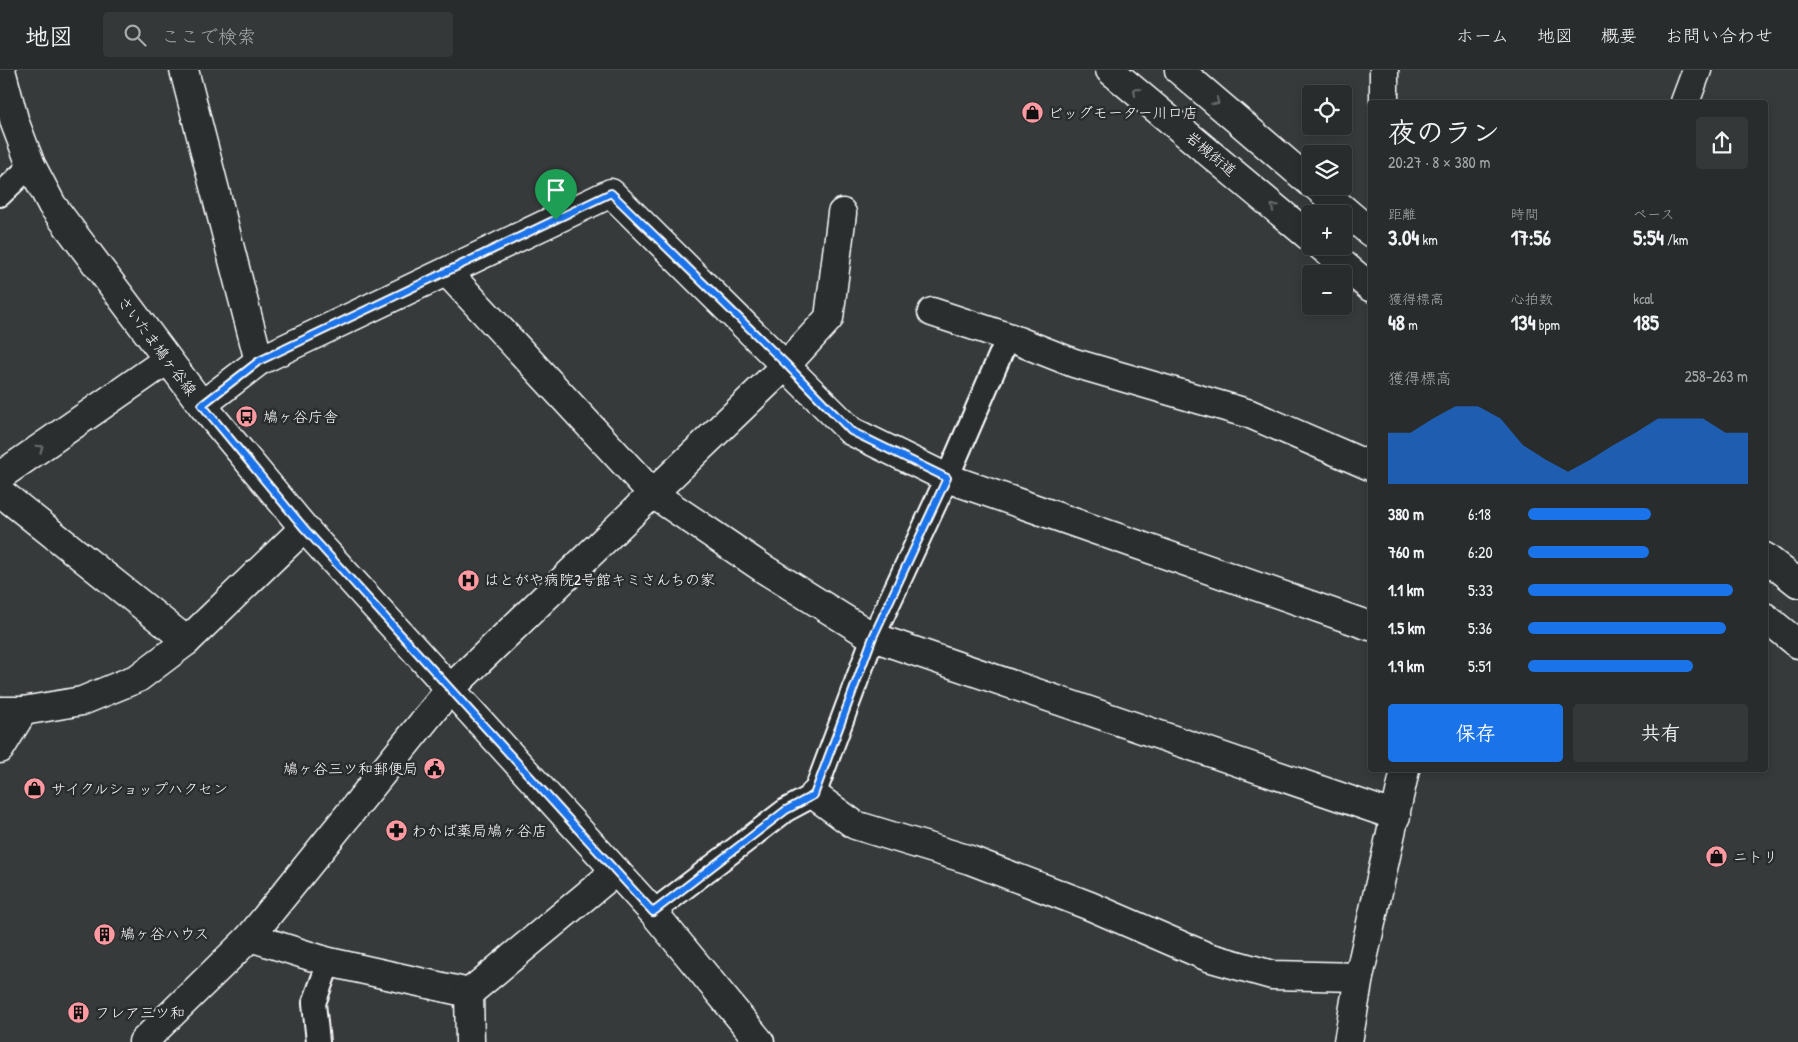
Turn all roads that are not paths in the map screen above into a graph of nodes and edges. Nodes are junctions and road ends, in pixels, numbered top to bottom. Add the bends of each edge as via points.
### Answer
1 (0, 70) edge
2 (184, 70) edge
3 (1110, 70) edge
4 (1179, 70) edge
5 (1384, 70) edge
6 (1697, 70) edge
7 (1384, 100) edge
8 (1686, 100) edge
9 (30, 166) junction
10 (1302, 175) edge
11 (0, 195) edge
12 (1327, 195) edge
13 (842, 213) dead end
14 (1302, 230) edge
15 (1368, 230) edge
16 (1333, 255) edge
17 (448, 273) junction
18 (1368, 285) edge
19 (932, 312) dead end
20 (1008, 337) junction
21 (168, 360) junction
22 (259, 361) junction
23 (786, 364) junction
24 (202, 405) junction
25 (1368, 465) edge
26 (0, 476) edge
27 (947, 478) junction
28 (0, 492) edge
29 (653, 494) junction
30 (304, 528) junction
31 (1768, 559) edge
32 (1798, 583) edge
33 (1768, 619) edge
34 (1368, 625) edge
35 (873, 637) junction
36 (186, 641) junction
37 (1798, 644) edge
38 (450, 689) junction
39 (12, 711) edge
40 (0, 749) edge
41 (1405, 772) edge
42 (814, 795) junction
43 (1396, 816) junction
44 (616, 871) junction
45 (653, 912) junction
46 (250, 937) junction
47 (329, 962) junction
48 (1359, 977) junction
49 (469, 992) junction
50 (143, 1042) edge
51 (318, 1042) edge
52 (470, 1042) edge
53 (760, 1042) edge
54 (1348, 1042) edge

1 - 9 main road, さいたま鳩ヶ谷線
2 - 22 main road
14 -> 3 main road, 岩槻街道
4 -> 10 main road
5 - 7 main road
6 - 8 main road
9 - 11 lane
9 - 21 main road, さいたま鳩ヶ谷線 via 52,206
12 - 15 main road
13 - 23 main road via 829,318
16 - 18 main road
17 - 22 main road
17 - 23 main road via 611,193
17 - 29 main road
19 - 20 main road
20 - 25 main road via 1074,363 1250,414
20 - 27 lane
21 - 24 main road, さいたま鳩ヶ谷線
26 -> 21 main road
22 - 24 main road
23 - 27 main road via 851,431
23 - 29 main road
24 - 30 main road, さいたま鳩ヶ谷線
27 - 34 main road
27 - 35 lane
28 - 36 main road
29 - 35 main road
29 - 38 main road
30 - 36 main road
30 - 38 main road, さいたま鳩ヶ谷線
31 - 32 main road
33 - 37 main road
35 - 42 lane
35 - 43 main road
36 - 39 main road via 138,678 82,701
38 - 44 main road, さいたま鳩ヶ谷線
38 - 46 main road
39 - 40 main road
41 - 43 main road
42 - 45 lane via 786,810
42 - 48 main road via 855,825 970,860 1090,906 1208,957 1272,974
43 - 48 main road
44 - 45 main road, さいたま鳩ヶ谷線
44 - 49 main road
45 - 53 main road, さいたま鳩ヶ谷線
46 - 47 main road
46 - 50 main road
47 - 49 main road
47 - 51 lane via 314,1003
48 - 54 main road
49 - 52 main road

